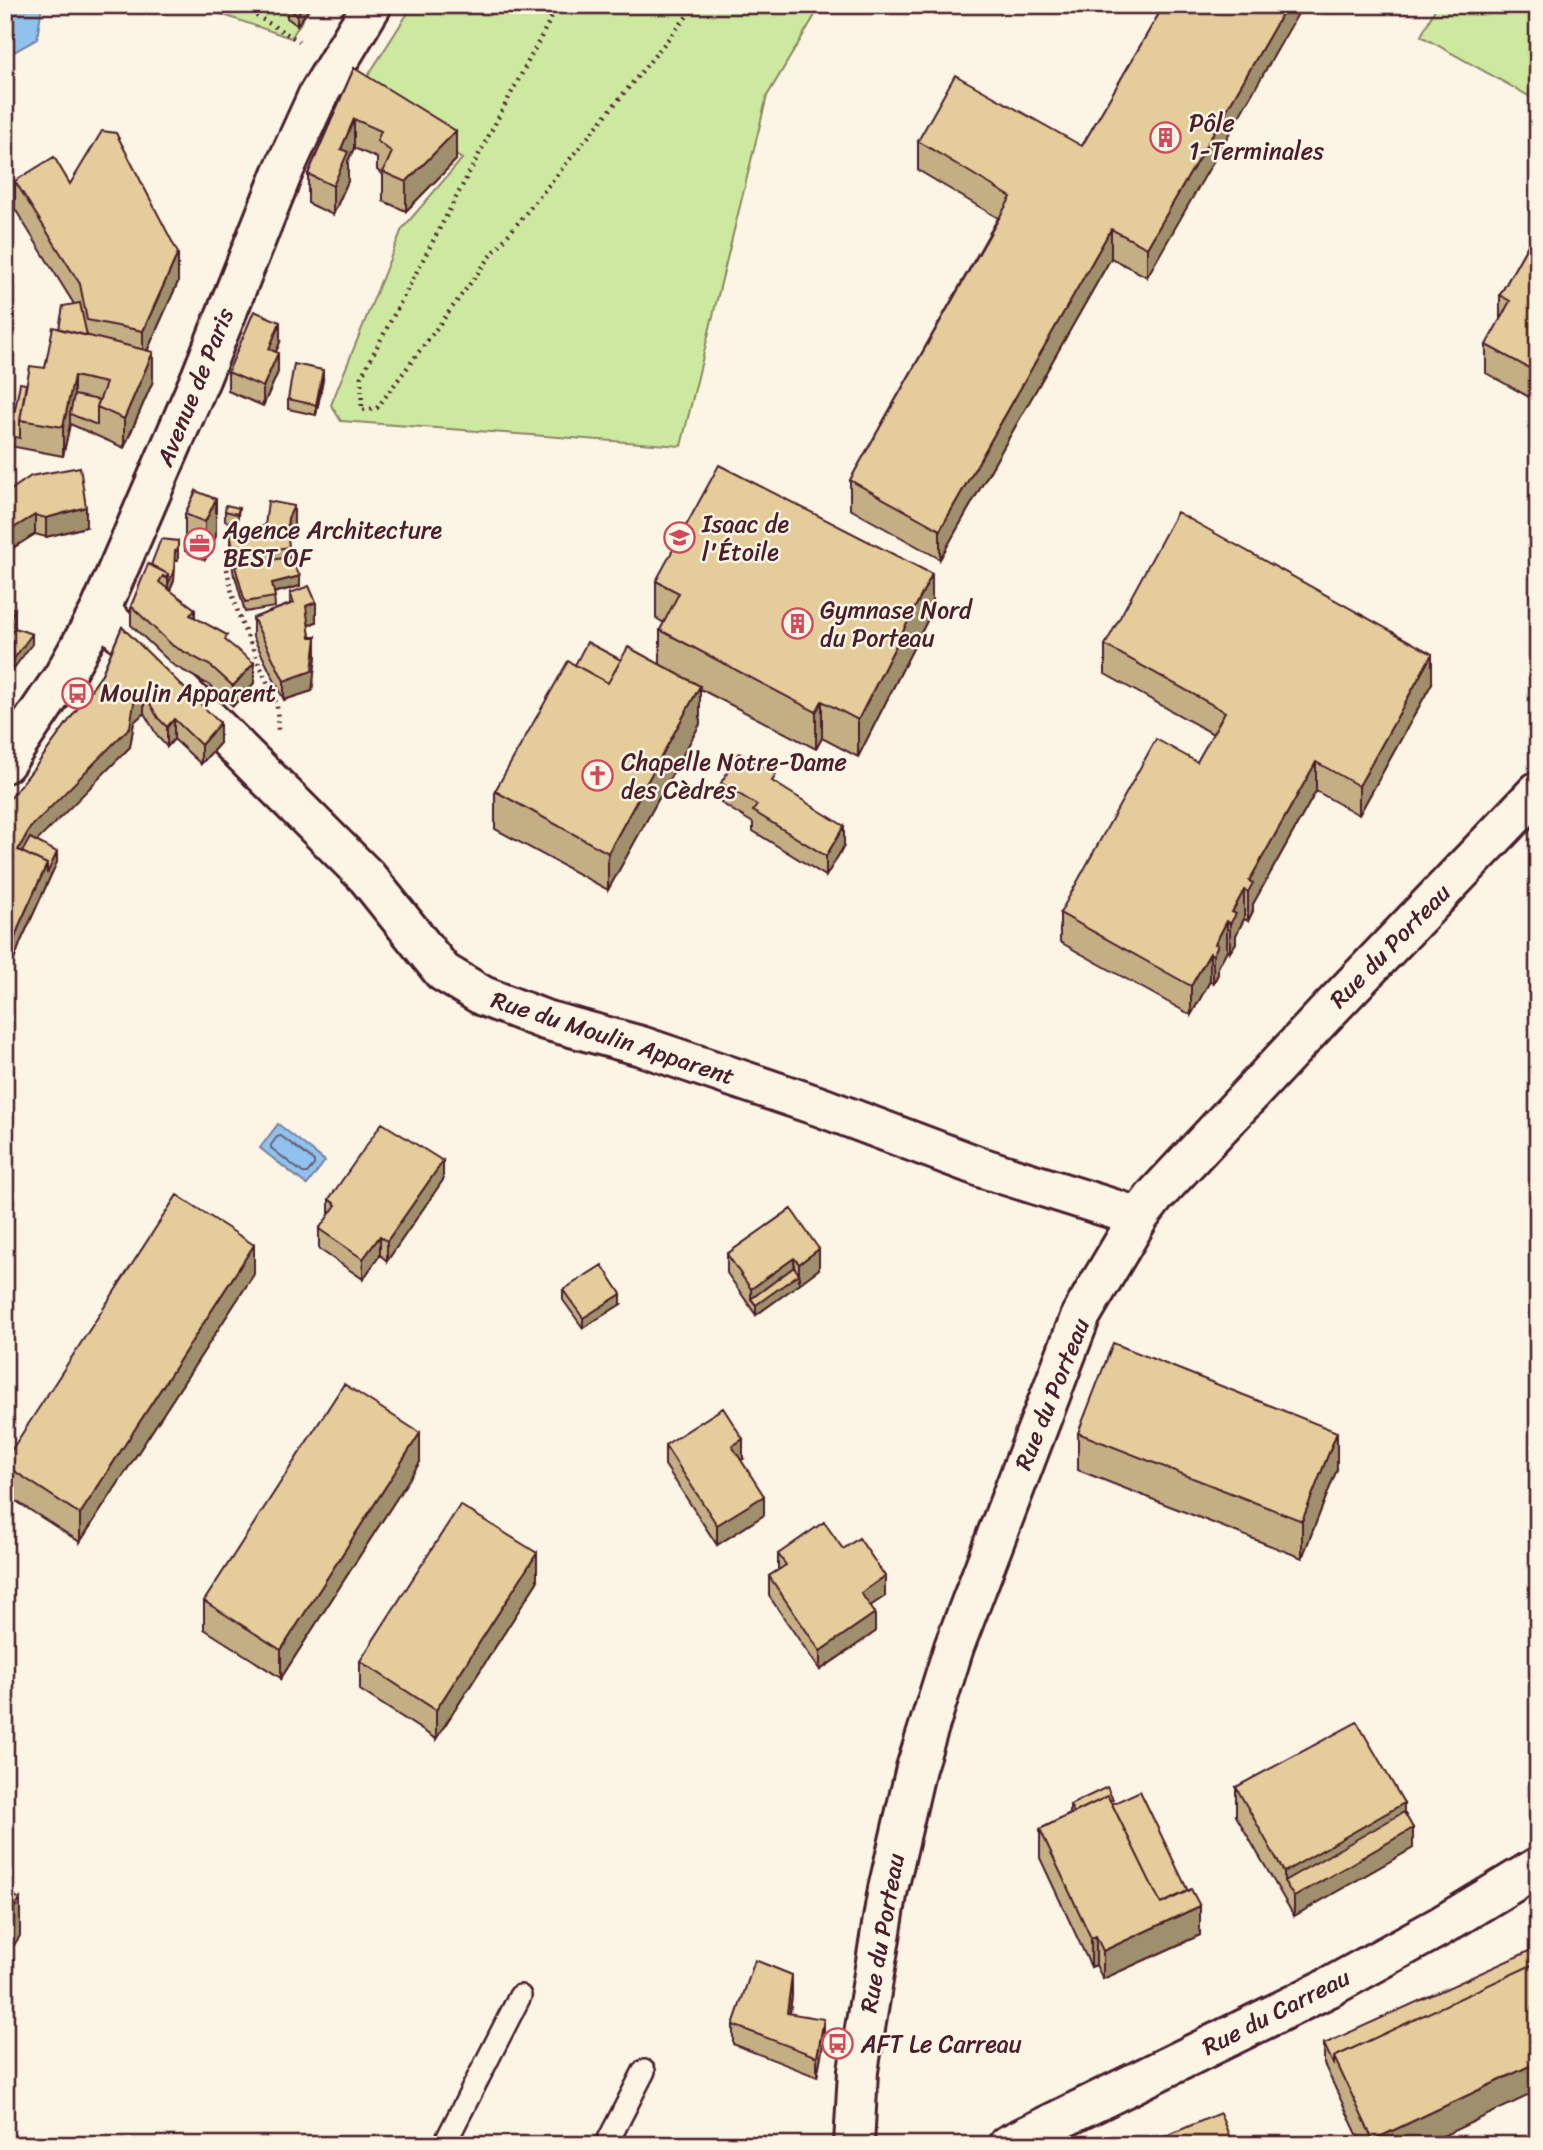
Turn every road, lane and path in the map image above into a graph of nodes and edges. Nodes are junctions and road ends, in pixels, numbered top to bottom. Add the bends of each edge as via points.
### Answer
1 (238, 5) edge
2 (372, 5) edge
3 (558, 5) edge
4 (696, 5) edge
5 (299, 41) dead end
6 (227, 569) dead end
7 (100, 611) junction
8 (5, 763) edge
9 (272, 783) junction
10 (1538, 791) edge
11 (1139, 1217) junction
12 (1538, 1867) edge
13 (520, 1996) dead end
14 (644, 2071) dead end
15 (444, 2145) edge
16 (606, 2145) edge
17 (854, 2145) edge
18 (1008, 2145) edge

1 - 5 path
2 - 7 street, Avenue de Paris via 318,95 282,174
3 - 4 path via 360,377 362,410 377,408 490,257
6 - 9 path via 241,622 277,705 279,752
7 - 8 street, Avenue de Paris via 63,677
7 - 9 street, Rue du Moulin Apparent
9 - 11 street, Rue du Moulin Apparent via 367,877 443,972 483,996
10 - 11 street, Rue du Porteau
11 - 17 street, Rue du Porteau via 1081,1315 954,1647 916,1768 871,1987 858,2071
12 - 18 street, Rue du Carreau via 1328,1988
13 - 15 lane
14 - 16 lane

